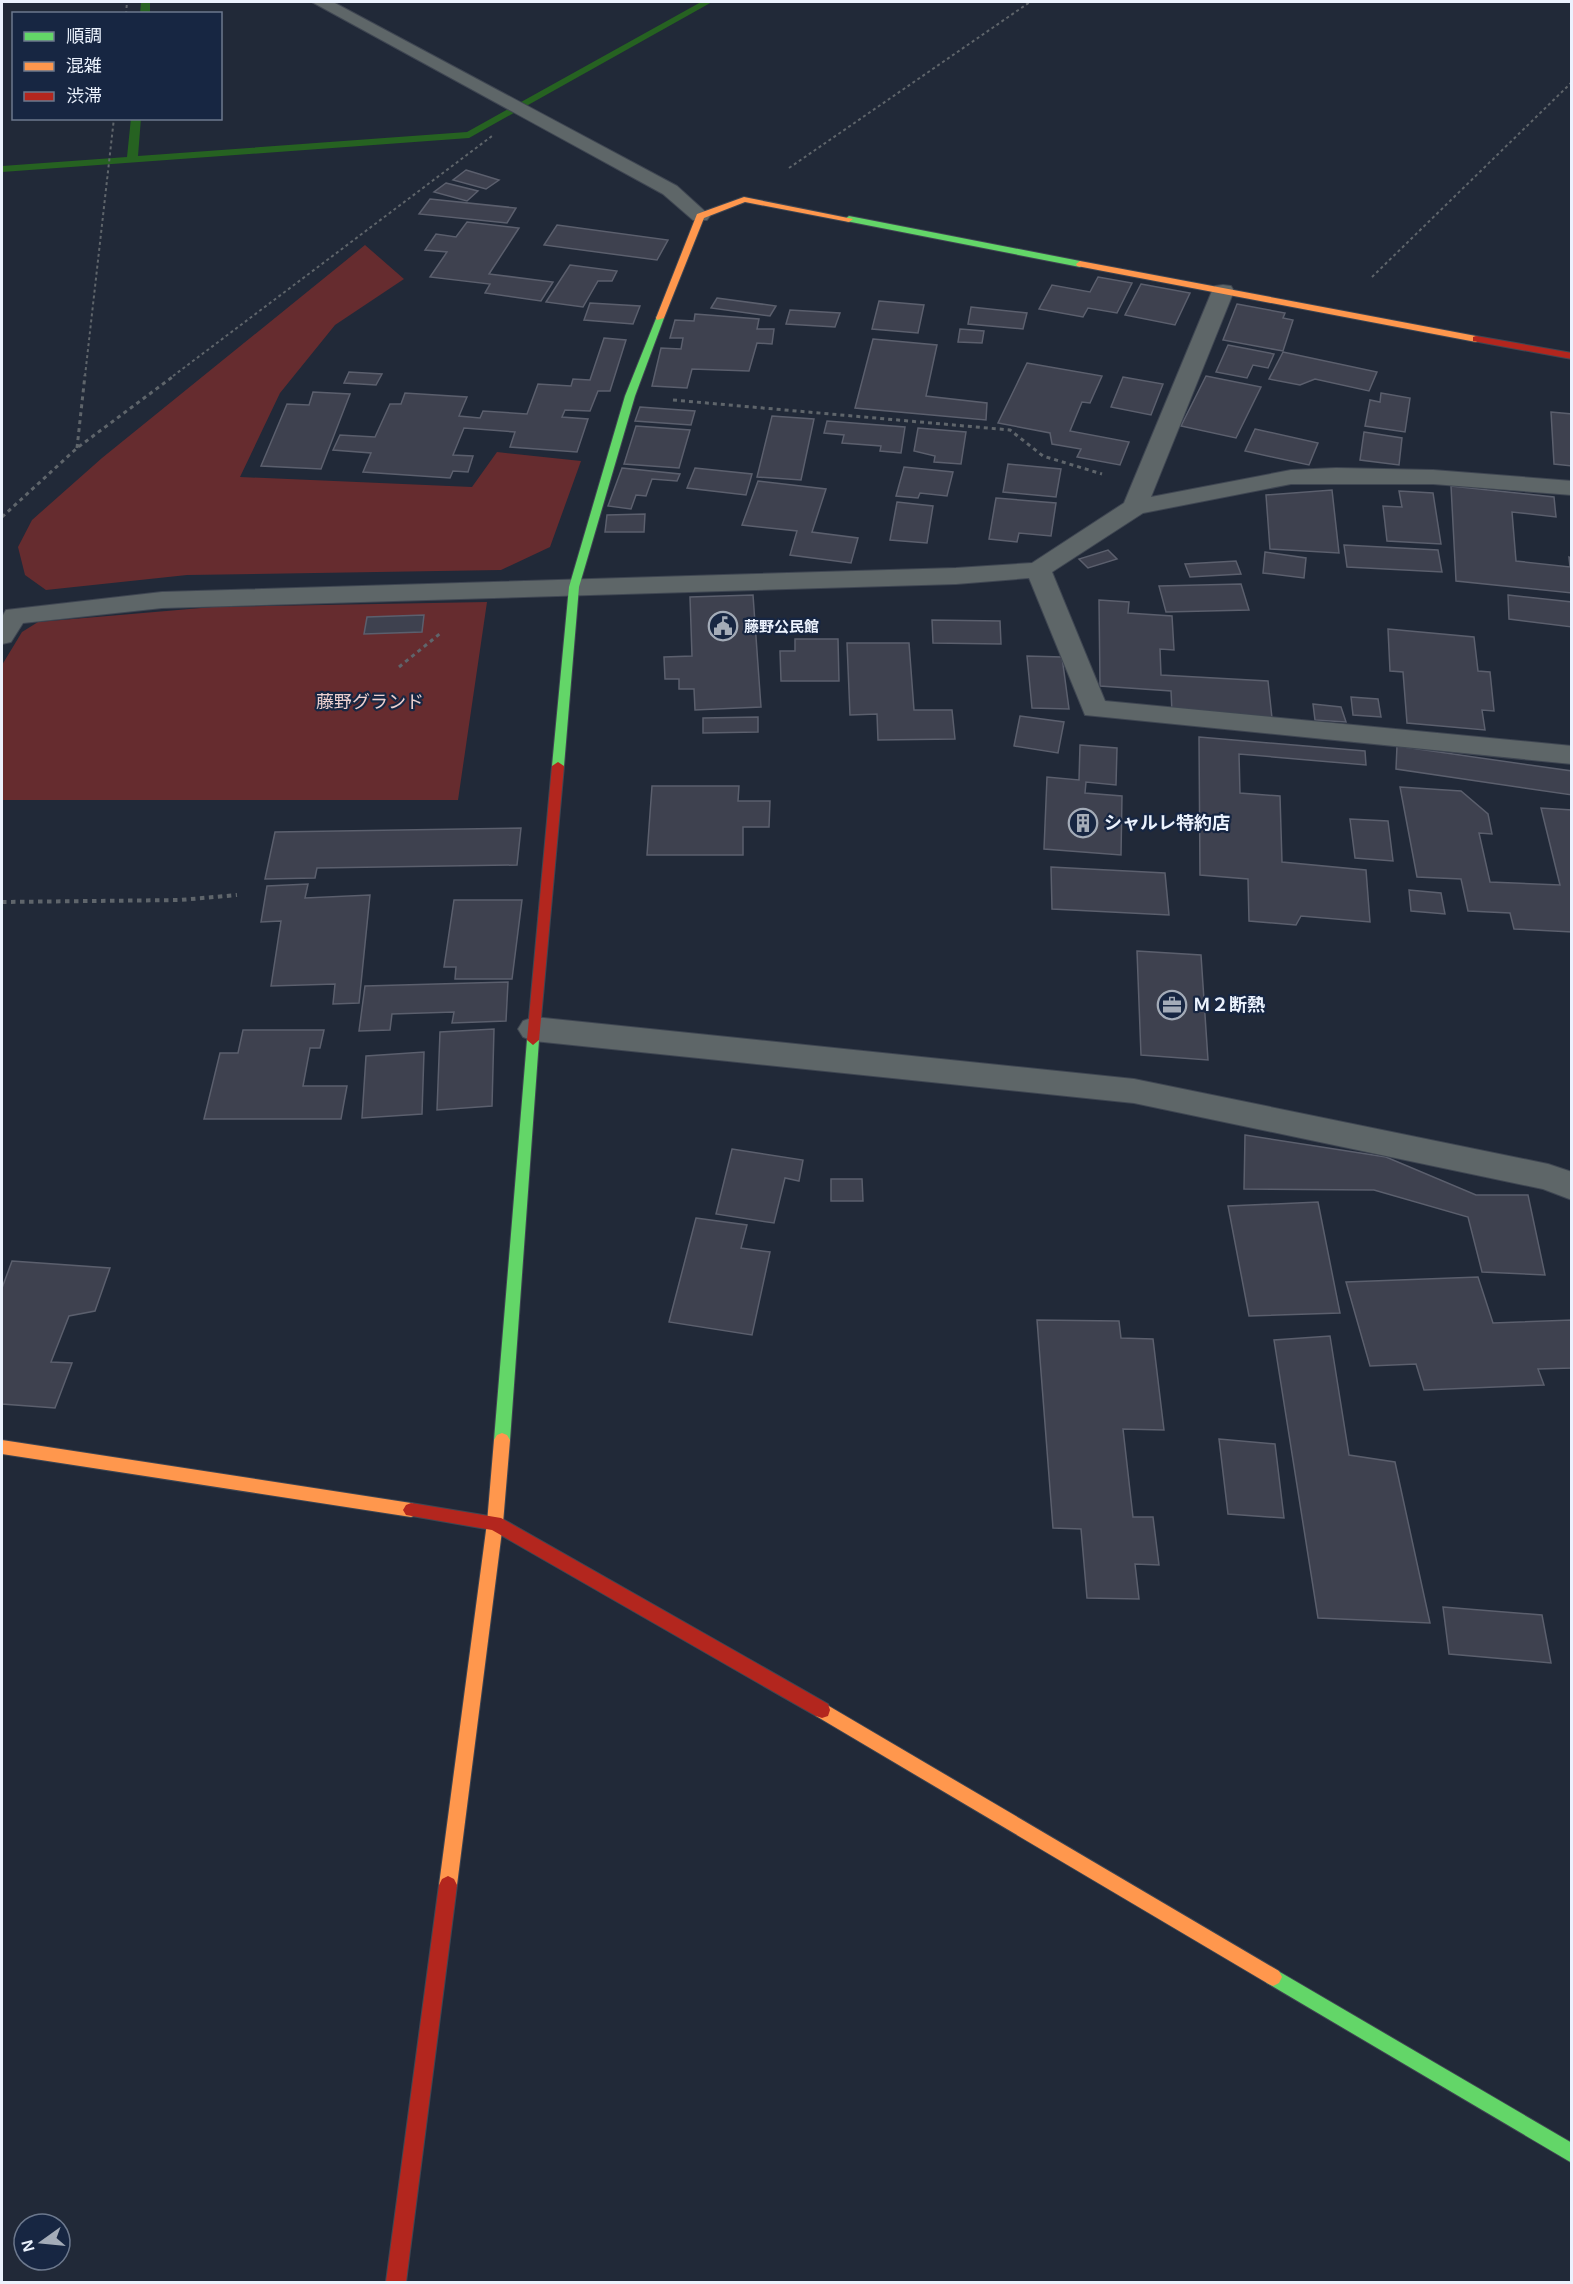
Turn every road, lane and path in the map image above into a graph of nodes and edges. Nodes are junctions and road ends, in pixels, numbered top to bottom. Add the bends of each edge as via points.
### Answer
1 (321, 2) edge
2 (1030, 2) edge
3 (1572, 82) edge
4 (523, 112) junction
5 (114, 120) edge
6 (744, 199) junction
7 (700, 216) junction
8 (1223, 291) junction
9 (1335, 313) junction
10 (1572, 356) edge
11 (630, 396) junction
12 (77, 448) junction
13 (1572, 488) edge
14 (1139, 496) junction
15 (2, 517) edge
16 (1038, 570) junction
17 (573, 587) junction
18 (2, 636) edge
19 (1572, 755) edge
20 (237, 895) dead end
21 (2, 902) edge
22 (534, 1029) junction
23 (1572, 1187) edge
24 (2, 1448) edge
25 (495, 1523) junction
26 (1572, 2154) edge
27 (396, 2283) edge

1 - 4 street
2 - 6 path
3 - 9 path
4 - 7 street via 670,190
4 - 12 path
5 - 12 path
6 - 7 street
6 - 8 street
7 - 11 street
8 - 9 street
8 - 14 street
9 - 10 street
11 - 14 path via 1010,430 1043,456
11 - 17 street
12 - 15 path
13 - 14 street via 1433,477 1325,475
14 - 16 street
16 - 17 street via 956,576
16 - 19 street via 1095,709
17 - 18 street via 162,600 15,616
17 - 22 street
20 - 21 path via 180,900
22 - 23 street via 1134,1091 1548,1177
22 - 25 street
24 - 25 street
25 - 26 street via 717,1647
25 - 27 street

